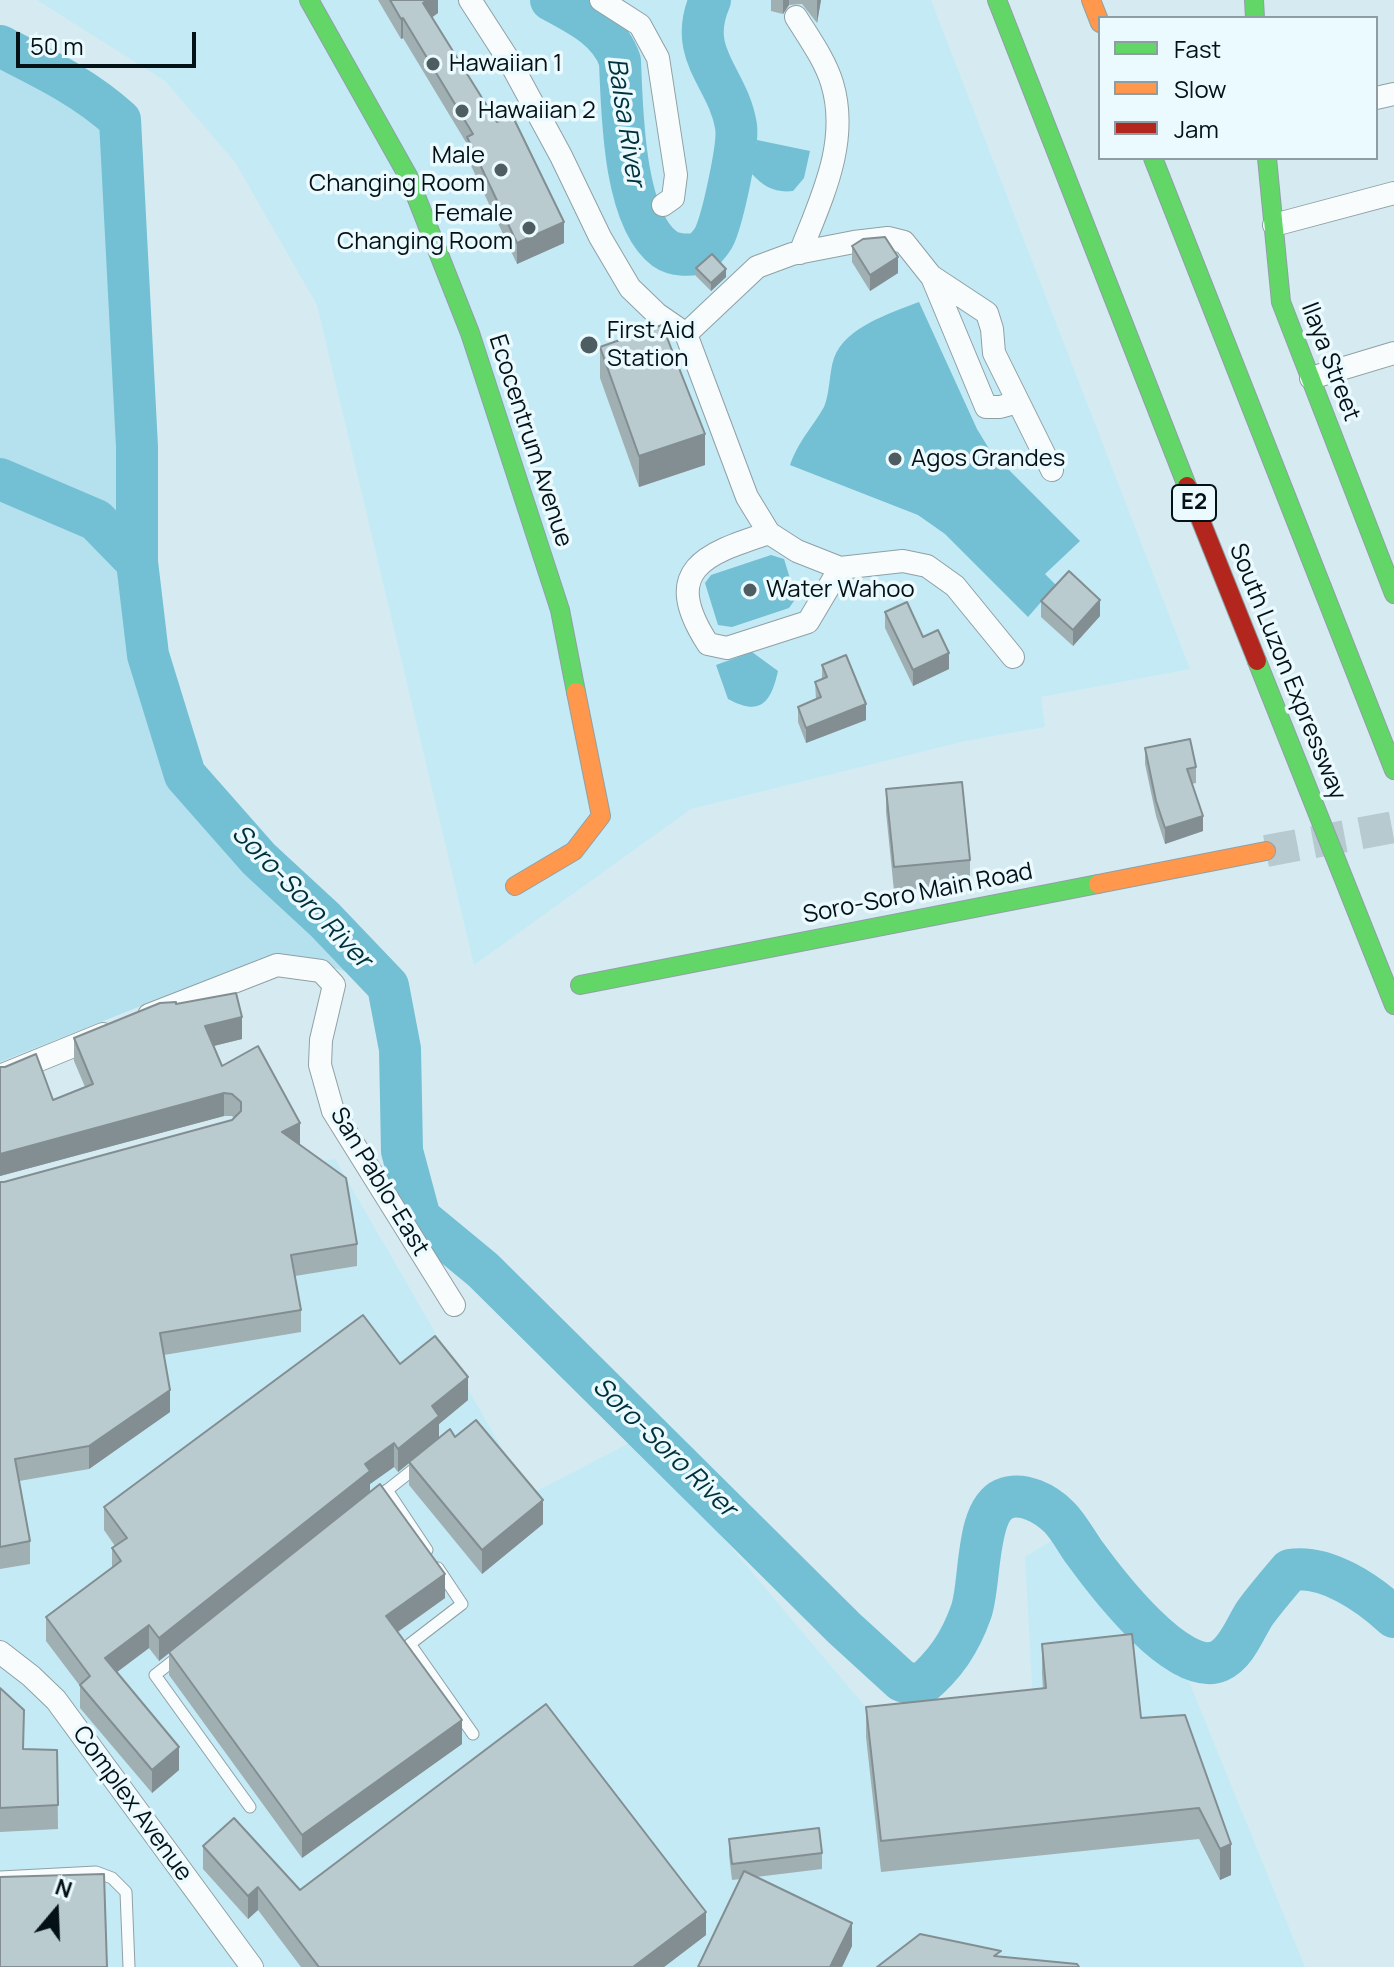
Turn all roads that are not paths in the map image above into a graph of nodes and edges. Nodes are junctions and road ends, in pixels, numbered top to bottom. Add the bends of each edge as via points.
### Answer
1 (309, 0) edge
2 (470, 0) edge
3 (601, 0) edge
4 (997, 0) edge
5 (796, 17) dead end
6 (1154, 160) edge
7 (1267, 160) edge
8 (1394, 193) edge
9 (663, 205) dead end
10 (1274, 225) junction
11 (800, 253) junction
12 (931, 276) junction
13 (686, 334) junction
14 (1394, 353) edge
15 (1311, 378) junction
16 (1018, 402) junction
17 (1052, 470) dead end
18 (769, 533) junction
19 (840, 568) junction
20 (1394, 594) edge
21 (1013, 657) dead end
22 (1394, 770) edge
23 (1266, 851) tunnel mouth
24 (515, 886) dead end
25 (580, 985) dead end
26 (1394, 1005) edge
27 (0, 1076) edge
28 (454, 1305) dead end
29 (424, 1462) edge
30 (387, 1490) junction
31 (363, 1510) edge
32 (192, 1646) edge
33 (0, 1652) edge
34 (473, 1734) dead end
35 (250, 1807) dead end
36 (0, 1877) edge
37 (129, 1967) edge
38 (252, 1967) edge

1 - 24 main road, Ecocentrum Avenue via 408,176 470,333 560,610 601,816 574,851
2 - 13 street via 510,62 630,288
3 - 9 street via 640,25 658,58 676,175 673,198
4 - 26 main road, South Luzon Expressway / E2
5 - 11 street via 832,82 838,114 833,165
6 - 22 main road
7 - 10 main road, Ilaya Street
8 - 10 street
10 - 15 main road, Ilaya Street via 1281,302
11 - 12 street via 888,238 904,242
11 - 13 street via 757,267
12 - 16 street via 987,313 994,353
12 - 16 street via 986,407
13 - 18 street via 747,497
14 - 15 street
15 - 20 main road, Ilaya Street
16 - 17 street
18 - 19 street
18 - 19 street via 705,559 690,576 691,611 708,644 727,648 808,622
19 - 21 street via 903,561 927,566 955,586
23 - 25 main road, Soro-Soro Main Road
27 - 28 street, San Pablo-East via 277,965 321,971 334,985 320,1065 333,1111
29 - 30 lane
30 - 31 lane
30 - 34 lane via 462,1604 410,1644
32 - 35 lane via 155,1675
33 - 38 street, Complex Avenue via 56,1700
36 - 37 lane via 96,1872 112,1878 126,1892

